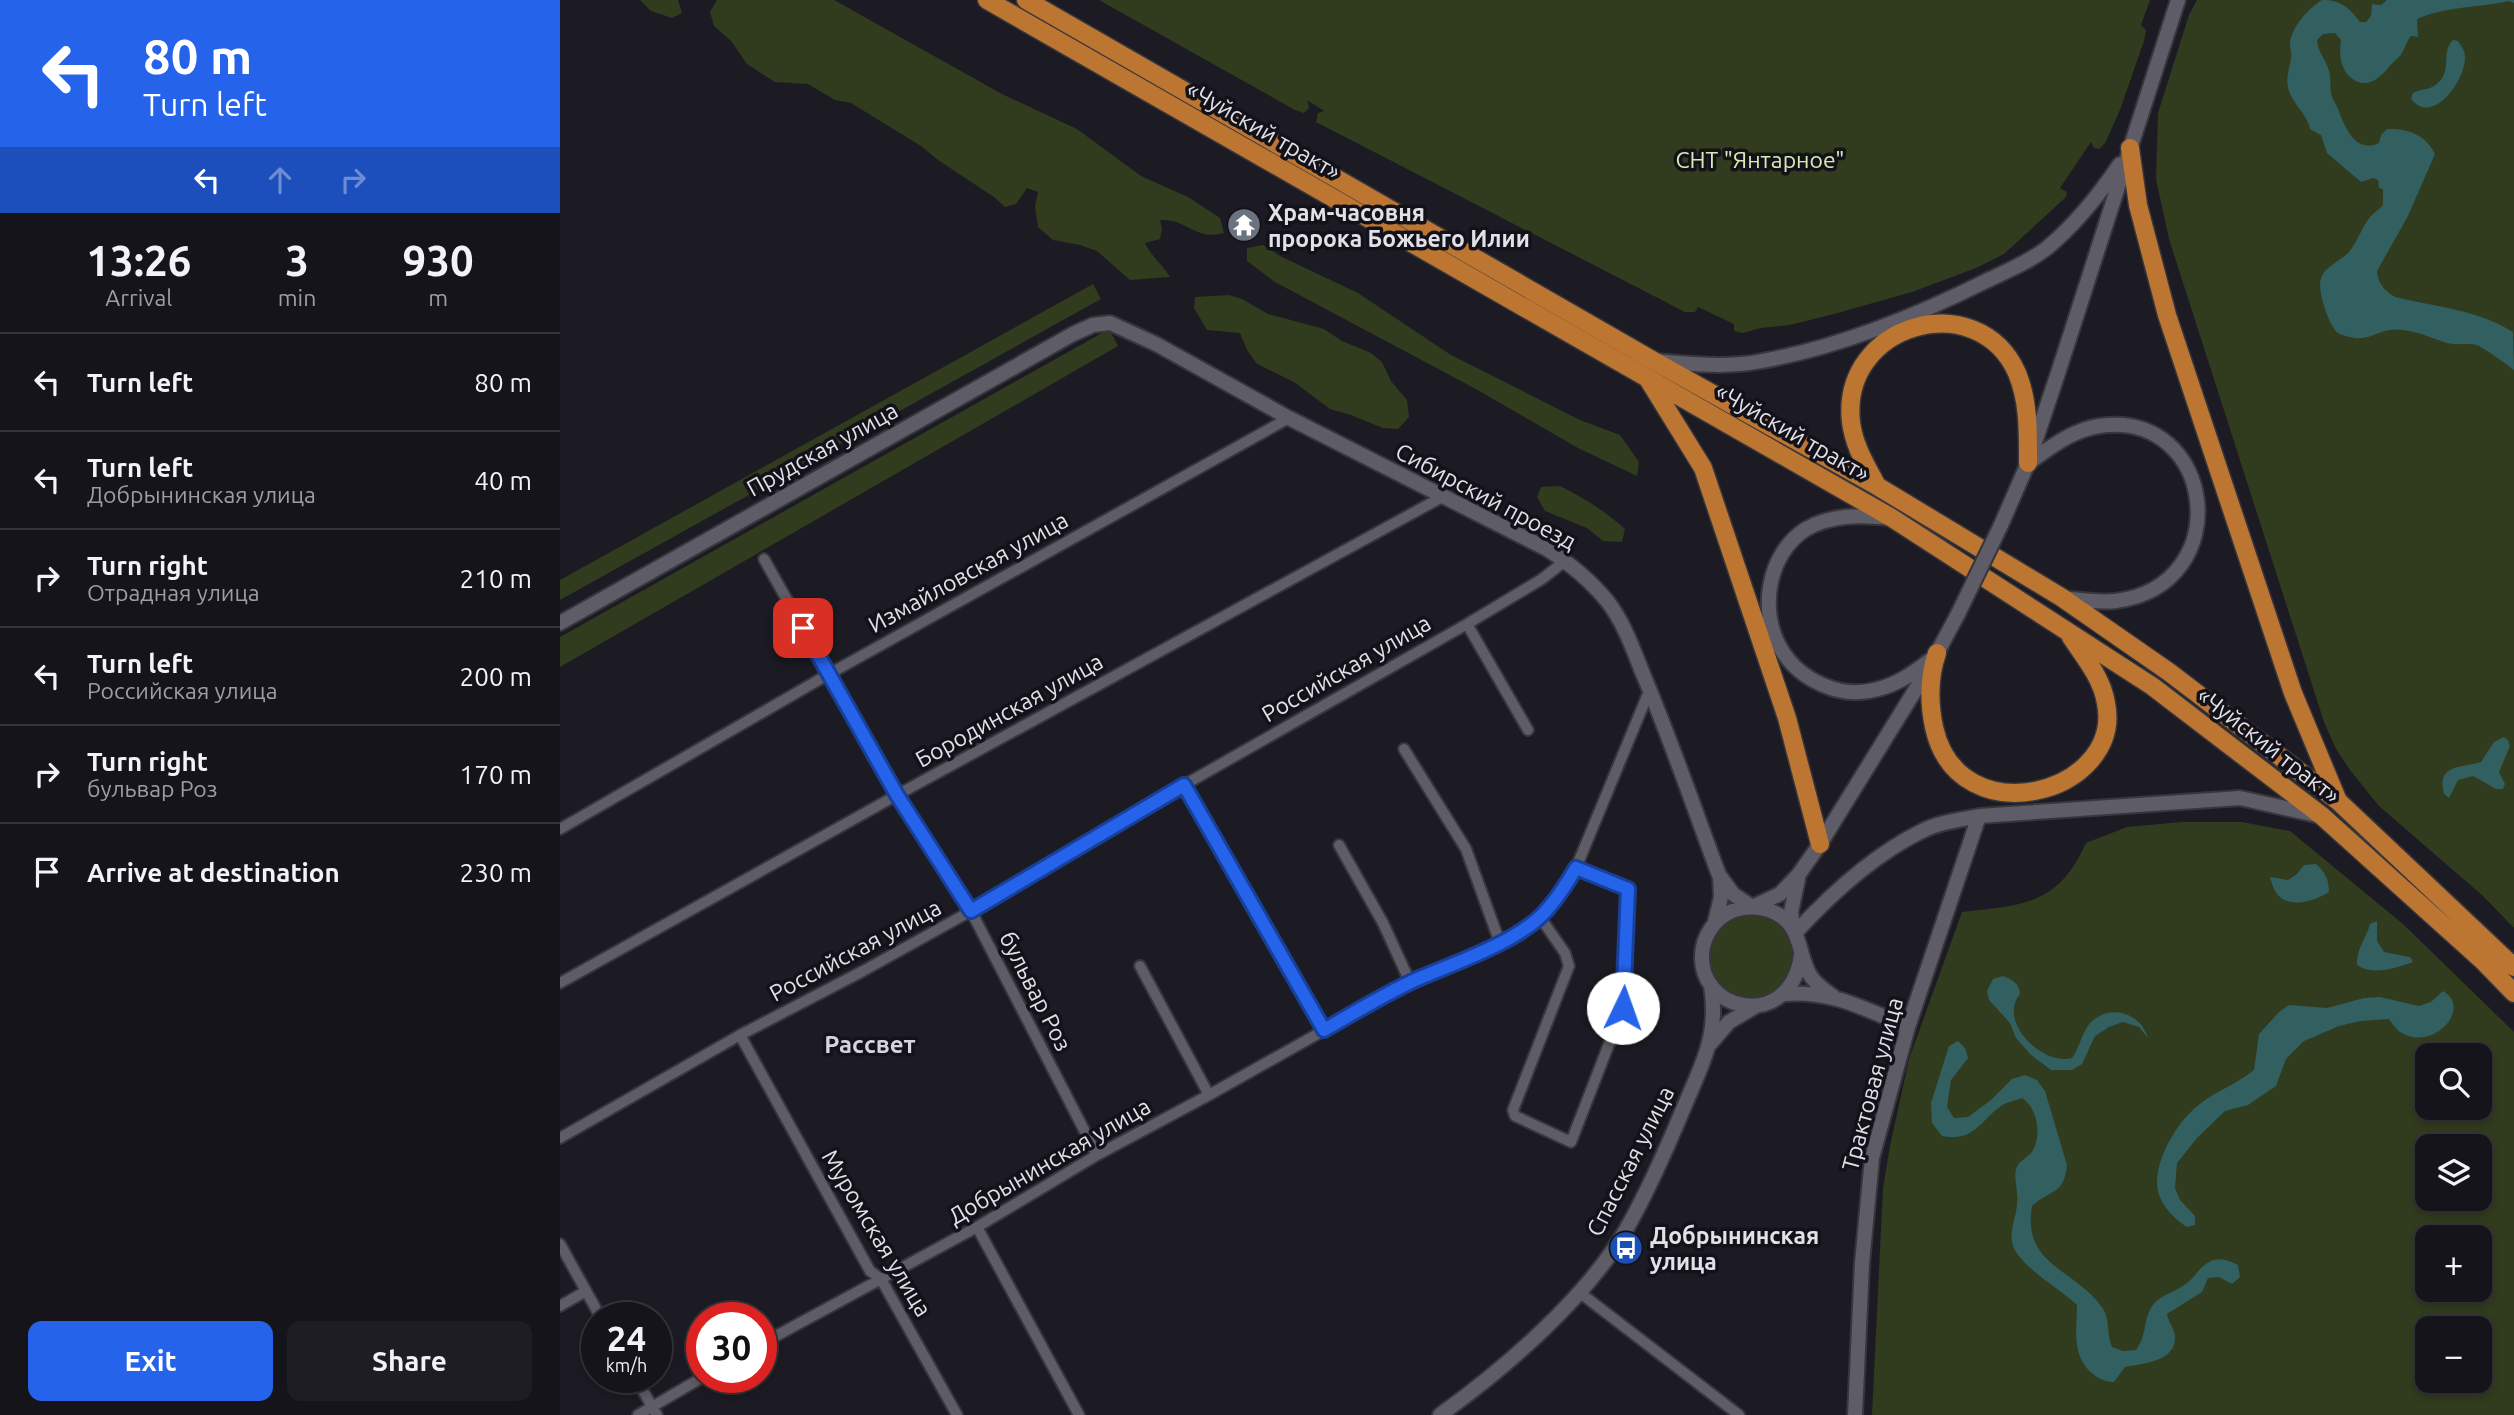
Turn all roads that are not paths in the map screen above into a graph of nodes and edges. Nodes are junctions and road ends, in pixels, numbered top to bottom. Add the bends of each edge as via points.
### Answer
1 (987, 0) edge
2 (1026, 0) edge
3 (2178, 0) edge
4 (2130, 148) junction
5 (1110, 323) joint
6 (1650, 369) junction
7 (1289, 418) junction
8 (2028, 463) junction
9 (1877, 486) junction
10 (1444, 496) junction
11 (1892, 518) junction
12 (764, 559) dead end
13 (1565, 561) junction
14 (2061, 597) junction
15 (560, 623) edge
16 (1467, 624) junction
17 (2067, 631) junction
18 (1937, 654) junction
19 (829, 674) junction
20 (1650, 689) junction
21 (1528, 730) dead end
22 (1404, 748) dead end
23 (1184, 785) junction
24 (897, 795) junction
25 (2338, 801) junction
26 (1979, 816) junction
27 (2322, 816) junction
28 (560, 829) edge
29 (1820, 844) junction
30 (1339, 845) dead end
31 (1576, 868) junction
32 (1799, 874) junction
33 (1719, 876) junction
34 (1752, 907) junction
35 (971, 911) junction
36 (1541, 917) junction
37 (1715, 922) junction
38 (1794, 930) junction
39 (1500, 943) junction
40 (1801, 955) junction
41 (1140, 967) dead end
42 (2514, 967) edge
43 (1410, 982) junction
44 (560, 983) edge
45 (1711, 985) junction
46 (2514, 993) edge
47 (1784, 994) junction
48 (1834, 997) junction
49 (1756, 1006) junction
50 (1908, 1027) junction
51 (1324, 1030) junction
52 (740, 1035) junction
53 (1710, 1044) junction
54 (1209, 1096) junction
55 (560, 1138) edge
56 (1097, 1155) junction
57 (976, 1227) junction
58 (560, 1244) edge
59 (881, 1279) junction
60 (586, 1291) junction
61 (1579, 1292) junction
62 (592, 1302) edge
63 (560, 1306) edge
64 (777, 1335) edge
65 (686, 1389) edge
66 (644, 1393) edge
67 (1460, 1409) edge
68 (654, 1411) edge
69 (638, 1415) edge
70 (957, 1415) edge
71 (1079, 1415) edge
72 (1440, 1415) edge
73 (1739, 1415) edge
74 (1855, 1415) edge

1 - 6 highway, «Чуйский тракт»
2 - 6 highway, «Чуйский тракт»
3 - 4 street
4 - 6 street via 2074,224 2045,249 1954,297 1826,346 1760,362
4 - 8 street
4 - 25 highway via 2138,205 2167,315 2293,693
5 - 7 street, Сибирский проезд
5 - 15 street, Прудская улица via 1073,334
6 - 9 highway, «Чуйский тракт»
6 - 11 highway, «Чуйский тракт»
6 - 29 highway via 1703,468 1787,718
7 - 10 street, Сибирский проезд
7 - 19 street, Измайловская улица
8 - 9 highway via 2026,405 2008,358 1979,332 1930,325 1884,341 1858,373 1851,420 1860,454
8 - 14 street via 2077,432 2122,424 2148,432 2168,445 2183,460 2196,490 2198,526 2181,564 2167,582 2115,601
8 - 18 street, bridge
9 - 14 highway, «Чуйский тракт»
10 - 13 street, Сибирский проезд
10 - 24 street, Бородинская улица
11 - 17 highway, «Чуйский тракт»
11 - 18 street via 1839,518 1798,536 1782,554 1772,580 1769,614 1774,633 1780,649 1807,676 1850,693 1904,680
12 - 19 street, бульвар Роз
13 - 16 street, Российская улица
13 - 20 street, Сибирский проезд via 1609,603
14 - 25 highway, «Чуйский тракт» via 2169,672
16 - 21 street
16 - 23 street, Российская улица
17 - 18 highway via 2103,690 2106,729 2095,752 2077,772 2037,791 1984,789 1949,763 1931,714
17 - 27 highway, «Чуйский тракт» via 2152,686
18 - 29 street
19 - 24 street, бульвар Роз
19 - 28 street, Измайловская улица
20 - 31 street, Добрынинская улица
20 - 33 street, Сибирский проезд
22 - 39 street via 1466,849
23 - 35 street, Российская улица
23 - 51 street
24 - 35 street, бульвар Роз
24 - 44 street, Бородинская улица
25 - 42 highway, «Чуйский тракт»
26 - 27 street via 2240,797
26 - 38 street via 1933,826 1900,843
26 - 50 street, Трактовая улица
27 - 46 highway, «Чуйский тракт»
29 - 32 street
30 - 43 street
31 - 36 street, Добрынинская улица
31 - 36 street via 1628,889 1623,1008 1571,1142 1516,1116 1513,1110 1569,966
32 - 34 street via 1780,894
32 - 38 street via 1792,902
33 - 34 street, Сибирский проезд via 1733,894
33 - 37 street, Сибирский проезд via 1721,897
34 - 37 street
34 - 38 street via 1777,914
35 - 52 street, Российская улица
35 - 56 street, бульвар Роз
36 - 39 street, Добрынинская улица
37 - 45 street via 1702,953
38 - 40 street
39 - 43 street, Добрынинская улица
40 - 47 street via 1796,978
40 - 48 street via 1814,980
41 - 54 street
43 - 51 street, Добрынинская улица
45 - 49 street via 1731,1002
45 - 53 street, Спасская улица
47 - 48 street
47 - 49 street
48 - 50 street
49 - 53 street, Спасская улица via 1729,1022
50 - 74 street, Трактовая улица via 1872,1158
51 - 54 street, Добрынинская улица
52 - 55 street, Российская улица
52 - 59 street, Муромская улица via 870,1271
53 - 61 street, Спасская улица via 1627,1229
54 - 56 street, Добрынинская улица
56 - 57 street, Добрынинская улица
57 - 59 street, Добрынинская улица
57 - 71 street
58 - 60 street
59 - 64 street, Добрынинская улица
59 - 70 street, Муромская улица
60 - 62 street
60 - 63 street
61 - 67 street, Спасская улица
61 - 73 street
65 - 68 street
66 - 68 street
67 - 72 street, Спасская улица
68 - 69 street

